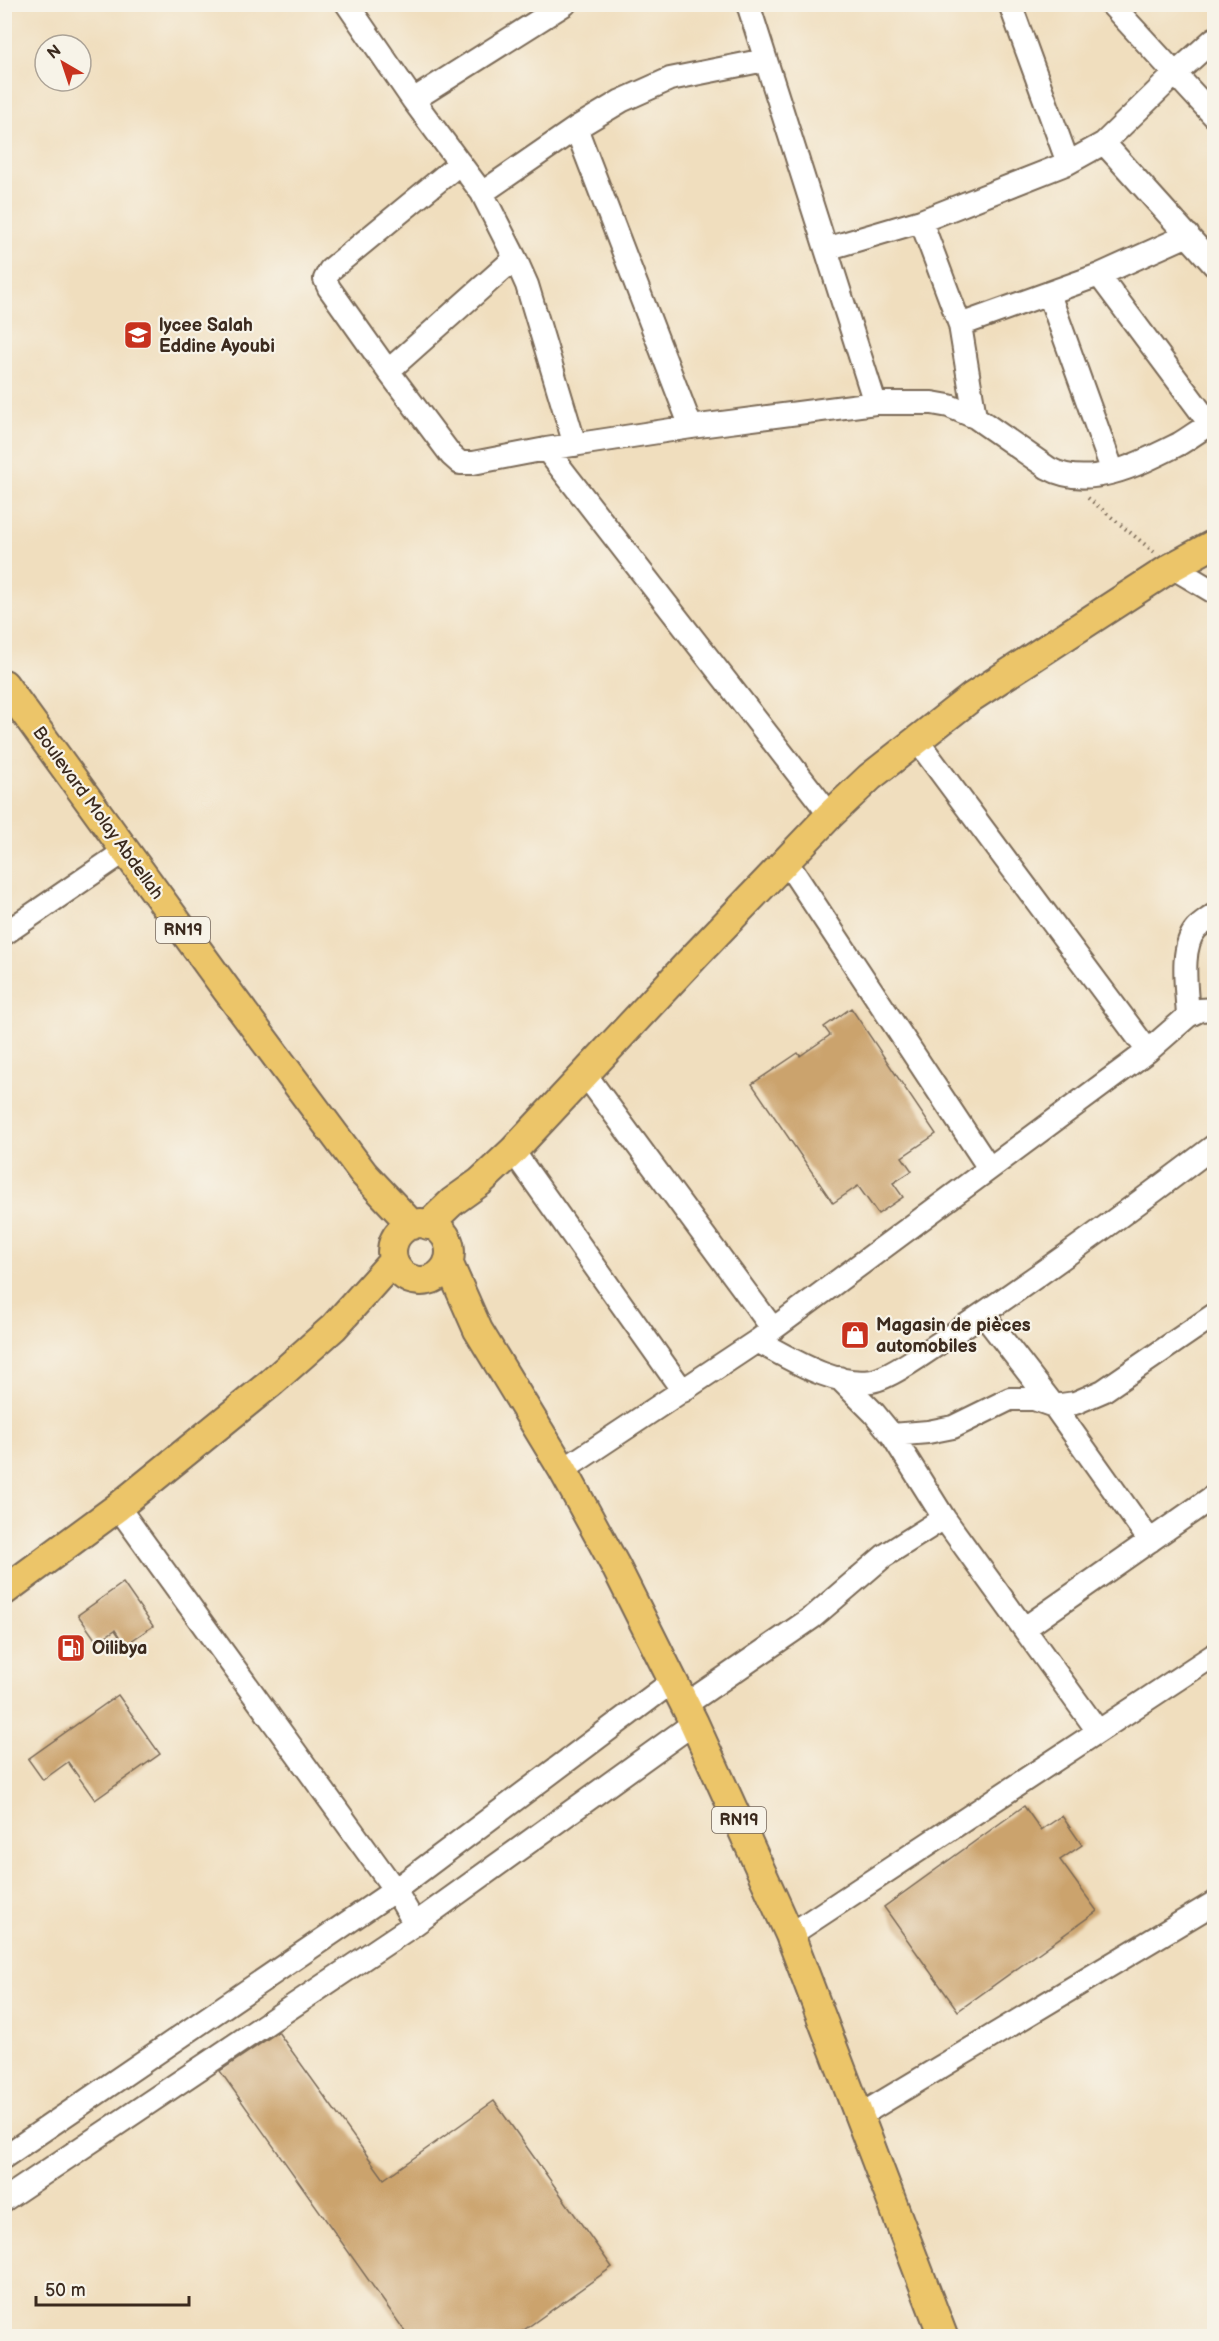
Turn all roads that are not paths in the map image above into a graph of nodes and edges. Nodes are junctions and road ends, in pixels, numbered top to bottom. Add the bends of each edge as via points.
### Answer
1 (347, 4) edge
2 (565, 4) edge
3 (748, 4) edge
4 (1010, 4) edge
5 (1111, 4) edge
6 (1215, 39) edge
7 (765, 60) junction
8 (1175, 74) junction
9 (413, 100) junction
10 (1215, 116) edge
11 (576, 128) junction
12 (1104, 143) junction
13 (460, 163) junction
14 (1068, 163) junction
15 (482, 193) junction
16 (921, 221) junction
17 (1188, 235) junction
18 (826, 249) junction
19 (515, 258) junction
20 (1215, 265) edge
21 (1099, 275) junction
22 (1049, 294) junction
23 (960, 325) junction
24 (388, 371) junction
25 (875, 403) junction
26 (975, 417) junction
27 (1212, 423) edge
28 (691, 427) junction
29 (575, 445) junction
30 (546, 449) junction
31 (1113, 472) junction
32 (1215, 544) edge
33 (1172, 567) junction
34 (1215, 592) edge
35 (4, 684) edge
36 (916, 739) junction
37 (830, 815) junction
38 (125, 851) junction
39 (786, 861) junction
40 (1215, 915) edge
41 (4, 934) edge
42 (1215, 1009) edge
43 (1188, 1016) junction
44 (1148, 1051) junction
45 (585, 1074) junction
46 (513, 1151) junction
47 (1213, 1151) edge
48 (989, 1168) junction
49 (419, 1251) junction
50 (983, 1314) junction
51 (1215, 1315) edge
52 (765, 1335) junction
53 (839, 1378) junction
54 (683, 1391) junction
55 (1054, 1406) junction
56 (892, 1435) junction
57 (563, 1470) junction
58 (1215, 1496) edge
59 (118, 1507) junction
60 (944, 1518) junction
61 (1150, 1541) junction
62 (4, 1591) edge
63 (1025, 1628) junction
64 (1215, 1655) edge
65 (684, 1703) junction
66 (1098, 1731) junction
67 (395, 1890) junction
68 (1215, 1903) edge
69 (415, 1924) junction
70 (790, 1935) junction
71 (859, 2116) junction
72 (4, 2157) edge
73 (4, 2200) edge
74 (943, 2337) edge

1 - 9 street
2 - 9 street
3 - 7 street
4 - 14 street
5 - 8 street
6 - 8 street
7 - 11 street via 670,79 621,101
7 - 18 street
8 - 10 street
8 - 12 street
9 - 13 street
11 - 15 street
11 - 28 street
12 - 14 street
12 - 17 street
13 - 15 street
13 - 24 street via 330,270 325,279
14 - 16 street
15 - 19 street
16 - 18 street
16 - 23 street
17 - 20 street
17 - 21 street
18 - 25 street
19 - 24 street
19 - 29 street via 527,285
21 - 22 street
21 - 27 street
22 - 23 street
22 - 31 street
23 - 26 street
24 - 30 street via 460,463
25 - 26 street via 932,403
25 - 28 street
26 - 31 street via 1059,475 1092,477
27 - 31 street via 1180,443
28 - 29 street
29 - 30 street
30 - 37 street
32 - 33 main road
33 - 34 street
33 - 36 main road via 972,697
35 - 38 main road, Boulevard Molay Abdellah / RN19
36 - 37 main road
36 - 44 street
37 - 39 main road
38 - 41 street
38 - 49 main road, Boulevard Molay Abdellah / RN19
39 - 45 main road
39 - 48 street
40 - 43 street via 1196,929 1188,942
42 - 43 street
43 - 44 street
44 - 48 street
45 - 46 main road
45 - 52 street
46 - 49 main road via 480,1182 462,1214
46 - 54 street
47 - 50 street
48 - 52 street
49 - 57 main road, RN19 via 478,1330
49 - 59 main road via 272,1382
50 - 53 street via 873,1381
50 - 55 street
51 - 55 street via 1103,1391 1075,1403
52 - 53 street via 804,1367
52 - 54 street
53 - 56 street
54 - 57 street
55 - 56 street via 1010,1399 953,1426
55 - 61 street
56 - 60 street
57 - 65 main road, RN19
58 - 61 street
59 - 62 main road
59 - 67 street
60 - 63 street
60 - 65 street via 884,1556 813,1617
61 - 63 street
63 - 66 street
64 - 66 street
65 - 67 street
65 - 69 street
65 - 70 main road, RN19
66 - 70 street
67 - 69 street
67 - 72 street
68 - 71 street
69 - 73 street
70 - 71 main road, RN19
71 - 74 main road, RN19

